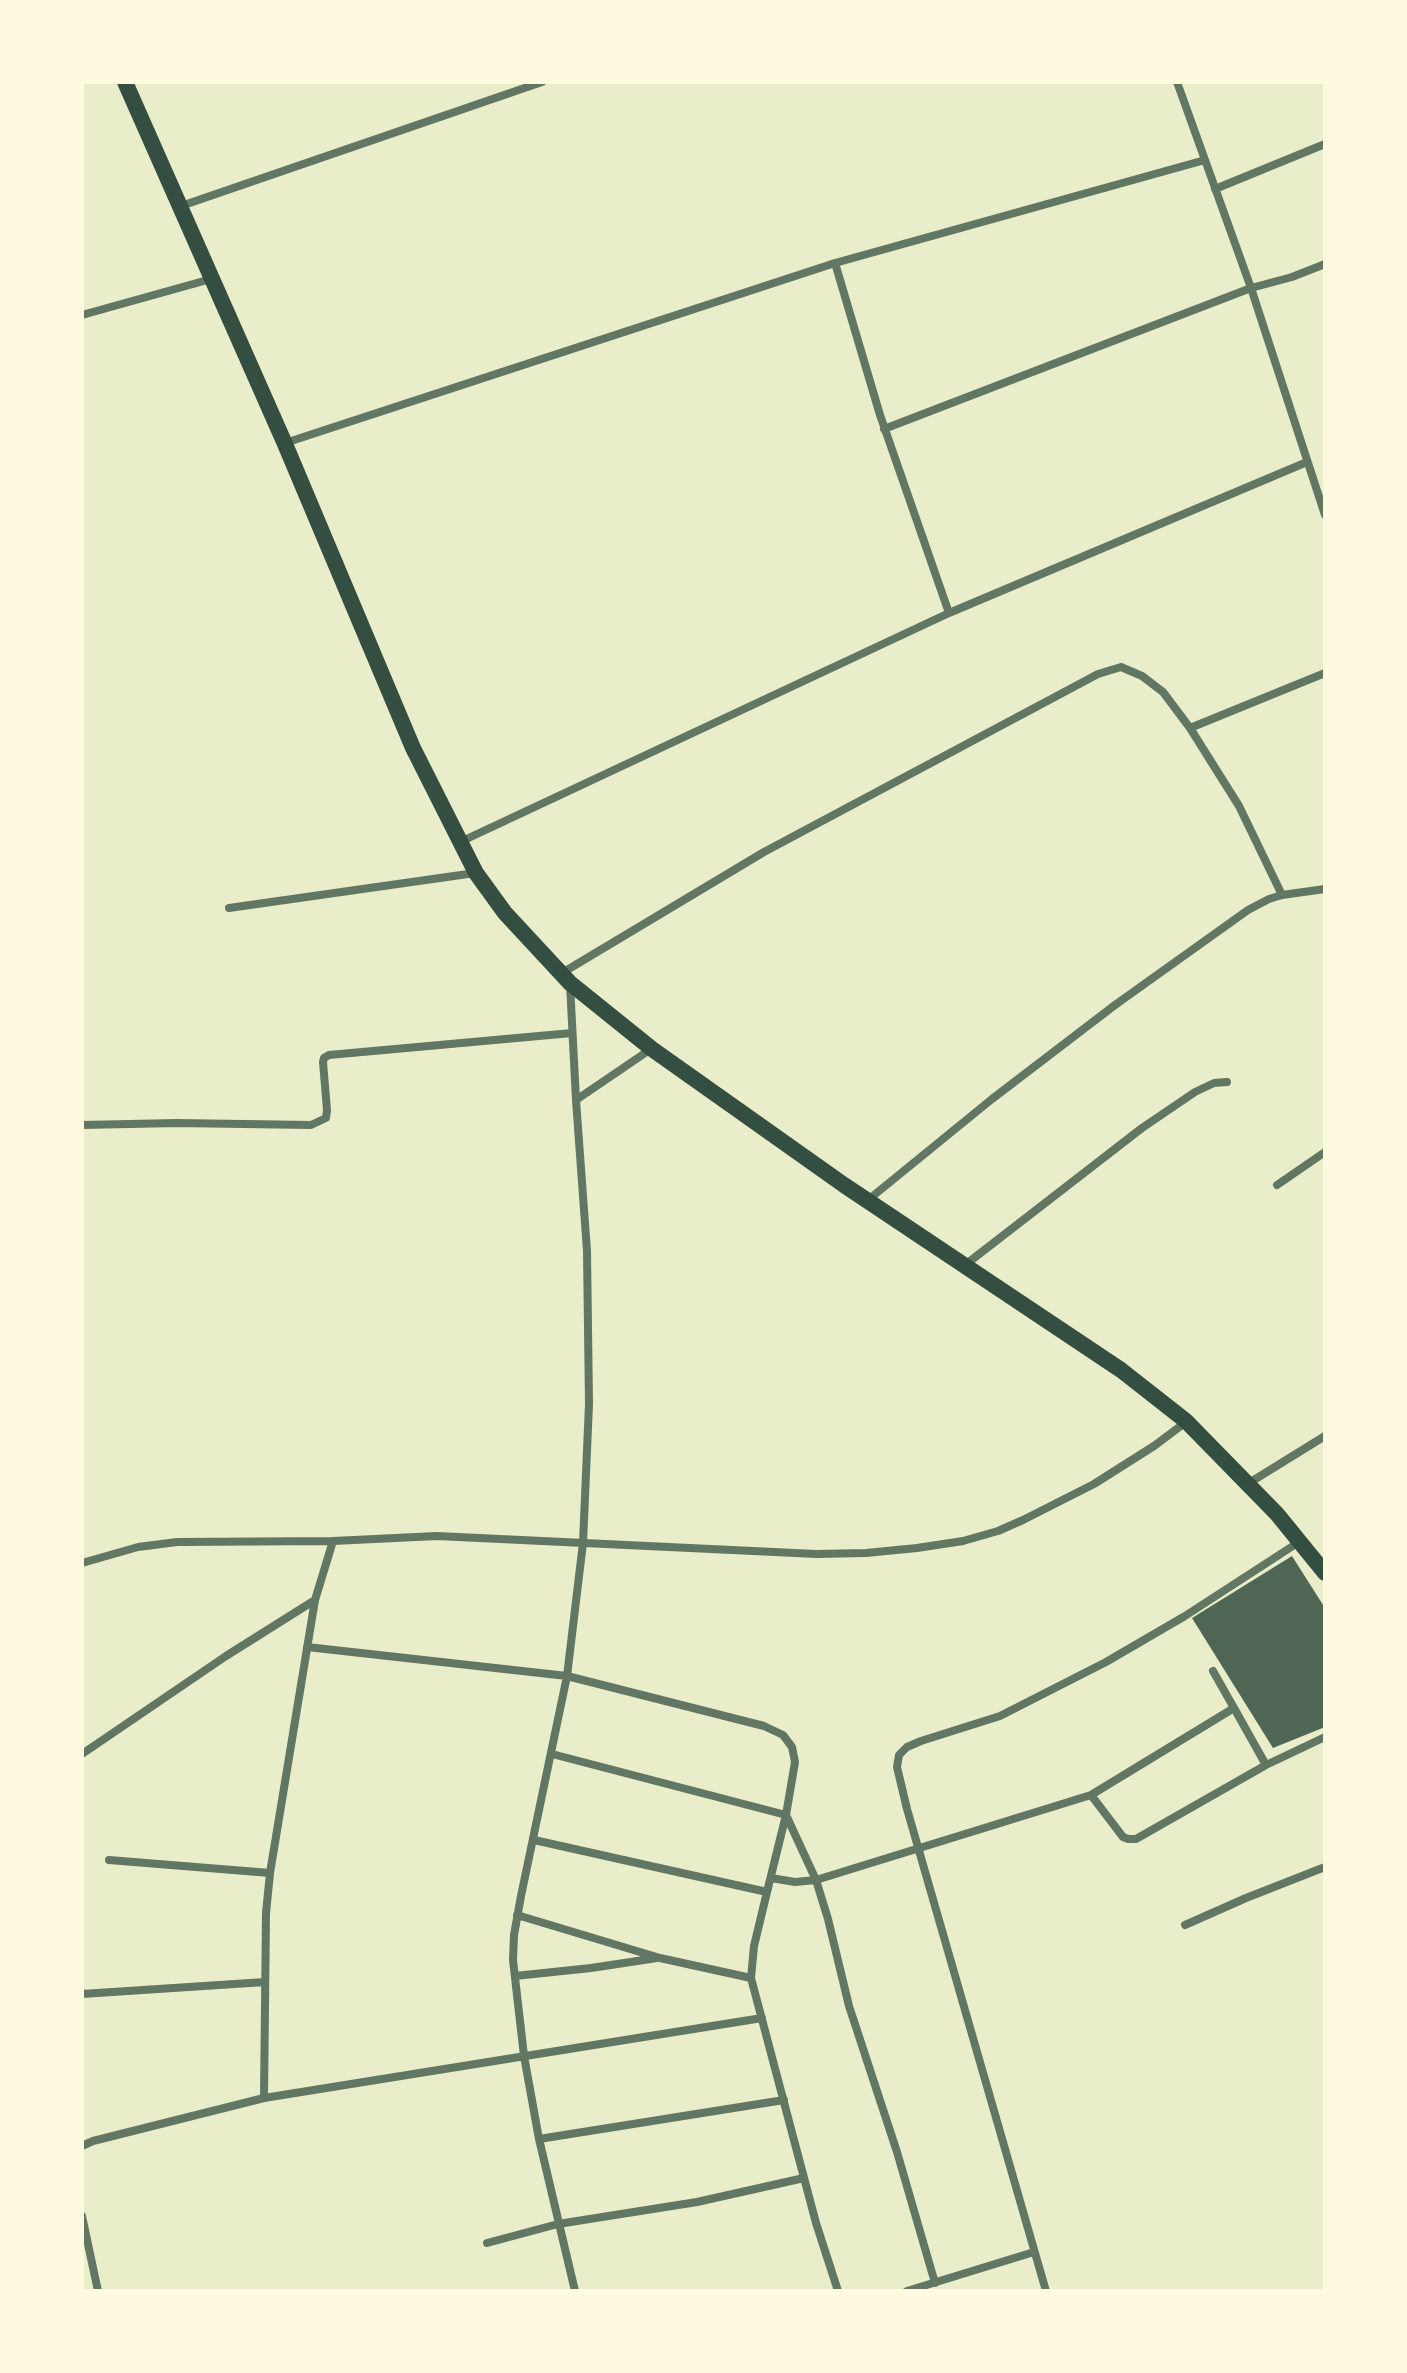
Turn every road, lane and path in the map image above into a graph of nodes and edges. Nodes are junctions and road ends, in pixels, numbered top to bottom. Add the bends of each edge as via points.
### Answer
1 (125, 82) edge
2 (542, 82) edge
3 (1177, 82) edge
4 (1325, 144) edge
5 (1205, 160) junction
6 (1215, 189) junction
7 (181, 206) junction
8 (835, 263) junction
9 (1325, 264) edge
10 (211, 279) junction
11 (1251, 288) junction
12 (82, 315) edge
13 (884, 429) junction
14 (285, 444) junction
15 (1307, 462) junction
16 (1325, 515) edge
17 (949, 613) junction
18 (1325, 673) edge
19 (1190, 728) junction
20 (460, 842) junction
21 (476, 873) junction
22 (1325, 889) edge
23 (1282, 895) junction
24 (229, 908) dead end
25 (566, 978) junction
26 (572, 1033) junction
27 (652, 1049) junction
28 (1227, 1082) dead end
29 (576, 1100) junction
30 (82, 1125) edge
31 (1325, 1152) edge
32 (1277, 1185) dead end
33 (867, 1201) junction
34 (964, 1266) junction
35 (1186, 1421) junction
36 (1325, 1436) edge
37 (1249, 1483) junction
38 (333, 1541) junction
39 (1299, 1542) junction
40 (583, 1543) junction
41 (82, 1563) edge
42 (1325, 1573) edge
43 (315, 1600) junction
44 (307, 1647) junction
45 (1213, 1671) dead end
46 (567, 1676) junction
47 (1234, 1708) junction
48 (1325, 1737) edge
49 (82, 1754) edge
50 (552, 1754) junction
51 (1266, 1765) junction
52 (1091, 1795) junction
53 (786, 1815) junction
54 (534, 1840) junction
55 (919, 1848) junction
56 (109, 1860) dead end
57 (1325, 1867) edge
58 (270, 1873) junction
59 (771, 1878) junction
60 (816, 1880) junction
61 (767, 1892) junction
62 (517, 1915) junction
63 (1185, 1925) dead end
64 (660, 1958) junction
65 (515, 1976) junction
66 (751, 1978) junction
67 (265, 1982) junction
68 (82, 1994) edge
69 (762, 2018) junction
70 (524, 2056) junction
71 (264, 2098) junction
72 (784, 2100) junction
73 (539, 2139) junction
74 (82, 2146) edge
75 (804, 2178) junction
76 (82, 2216) edge
77 (558, 2224) junction
78 (487, 2243) dead end
79 (1034, 2252) junction
80 (935, 2283) junction
81 (98, 2291) edge
82 (575, 2291) edge
83 (838, 2291) edge
84 (907, 2291) edge
85 (1046, 2291) edge

1 - 7 main road
2 - 7 street
3 - 5 street
4 - 6 street
5 - 6 street
5 - 8 street
6 - 11 street
7 - 10 main road
8 - 13 street
8 - 14 street
9 - 11 street
10 - 12 street
10 - 14 main road
11 - 13 street
11 - 15 street
13 - 17 street
14 - 20 main road via 413,748
15 - 16 street
15 - 17 street
17 - 20 street
18 - 19 street
19 - 23 street via 1239,806
19 - 25 street via 1163,692 1142,676 1121,667 1110,669 764,852
20 - 21 main road
21 - 24 street
21 - 25 main road via 505,913
22 - 23 street
23 - 33 street via 1248,910 1115,1005
25 - 26 street
25 - 27 main road
26 - 29 street
26 - 30 street via 329,1055 323,1062 326,1118 311,1125
27 - 29 street
27 - 33 main road
28 - 34 street via 1195,1092 1142,1128
29 - 40 street via 587,1251
31 - 32 street
33 - 34 main road
34 - 35 main road via 1121,1370
35 - 37 main road
35 - 40 street via 1094,1484 1010,1525 963,1541 816,1554
36 - 37 street
37 - 39 main road
38 - 40 street via 448,1536
38 - 41 street via 177,1542
38 - 43 street
39 - 42 main road
39 - 55 street via 1106,1662 1000,1716 907,1747 897,1767
40 - 46 street
43 - 44 street
43 - 49 street
44 - 46 street
44 - 58 street
45 - 47 street
46 - 50 street
46 - 53 street via 783,1735 795,1762
47 - 51 street
47 - 52 street
48 - 51 street
50 - 53 street
50 - 54 street
51 - 52 street via 1136,1839 1123,1837
52 - 55 street
53 - 59 street
53 - 60 street
54 - 61 street
54 - 62 street
55 - 60 street
55 - 79 street
56 - 58 street
57 - 63 street
58 - 67 street
59 - 60 street
59 - 61 street
60 - 80 street via 849,2006
61 - 66 street
62 - 64 street
62 - 65 street
64 - 65 street
64 - 66 street
65 - 70 street
66 - 69 street
67 - 68 street
67 - 71 street
69 - 70 street
69 - 72 street
70 - 71 street
70 - 73 street
71 - 74 street
72 - 73 street
72 - 75 street
73 - 77 street
75 - 77 street
75 - 83 street
76 - 81 street
77 - 78 street
77 - 82 street
79 - 80 street
79 - 85 street
80 - 84 street

